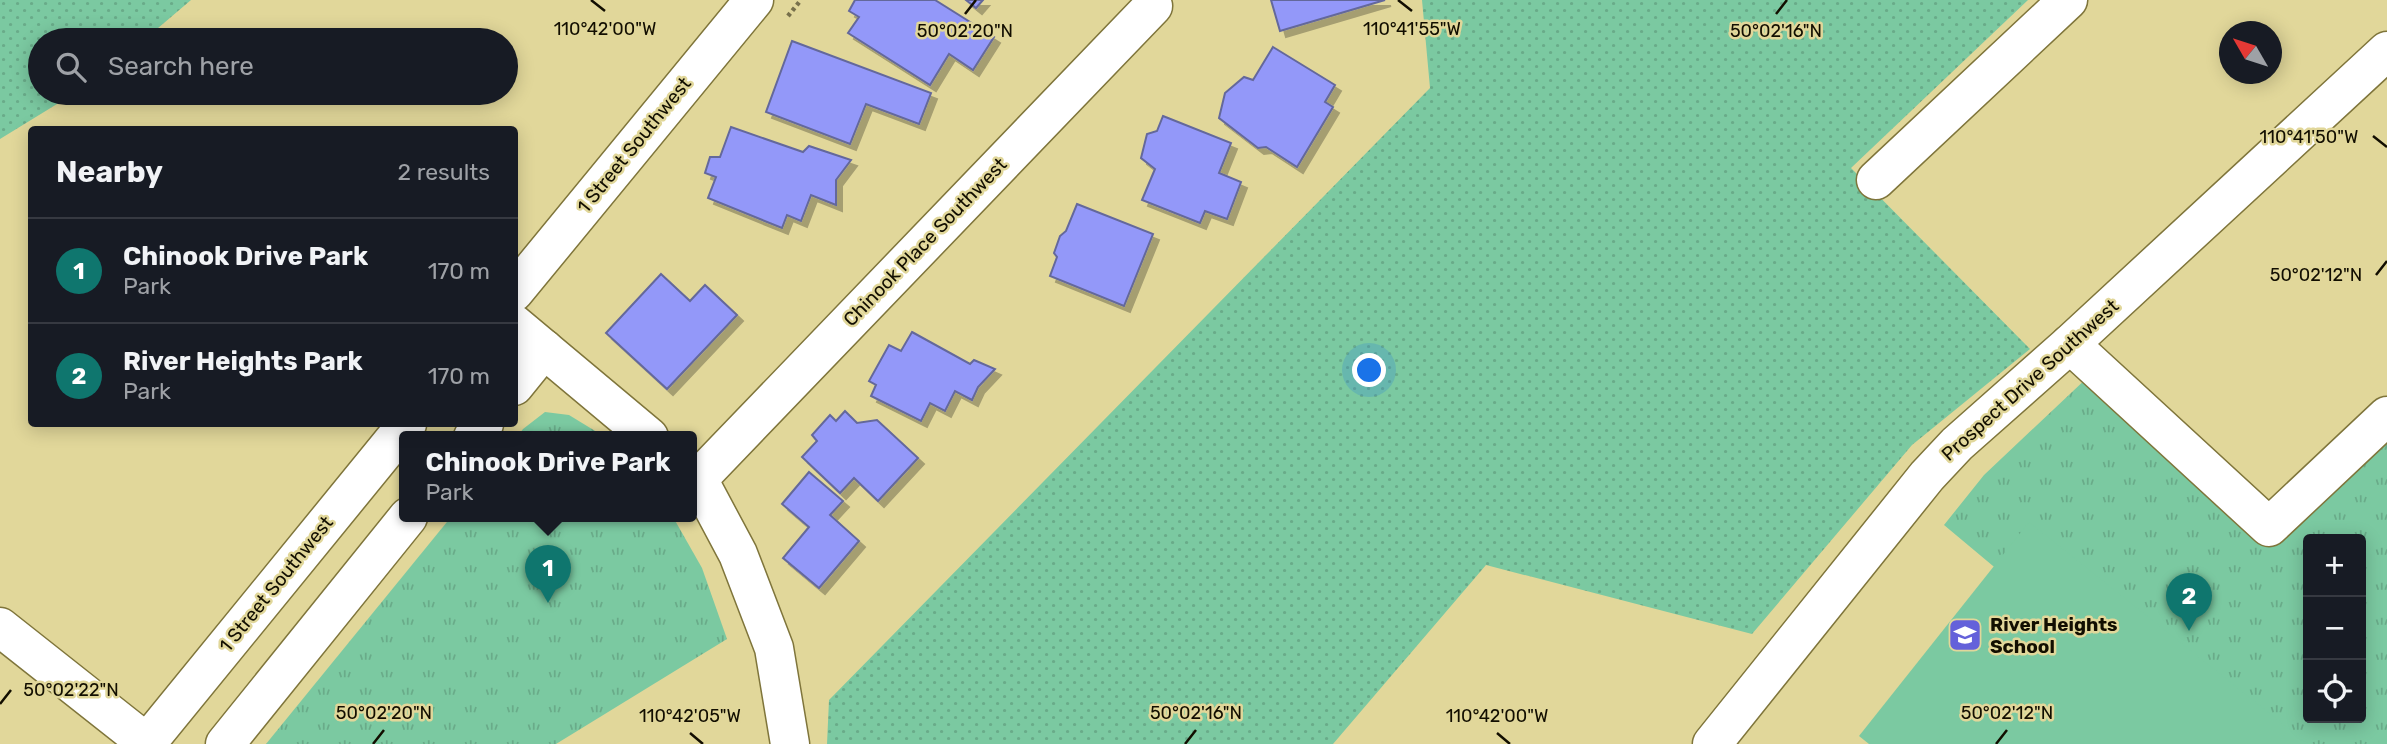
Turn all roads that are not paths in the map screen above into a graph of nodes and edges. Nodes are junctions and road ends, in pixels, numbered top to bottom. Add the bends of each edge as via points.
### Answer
1 (754, 0) edge
2 (2068, 0) edge
3 (1153, 6) dead end
4 (2387, 51) edge
5 (1876, 180) dead end
6 (518, 287) edge
7 (518, 327) edge
8 (2070, 344) junction
9 (544, 349) junction
10 (518, 381) edge
11 (2387, 416) edge
12 (642, 431) edge
13 (399, 434) edge
14 (697, 474) edge
15 (697, 480) edge
16 (404, 522) edge
17 (0, 627) edge
18 (147, 744) edge
19 (225, 744) edge
20 (790, 744) edge
21 (1712, 744) edge

1 - 6 street, 1 Street Southwest
2 - 5 street
3 - 14 street, Chinook Place Southwest
4 - 8 street, Prospect Drive Southwest
7 - 9 street
8 - 11 street via 2269,527
8 - 21 street, Prospect Drive Southwest via 1927,476
9 - 10 street
9 - 12 street
13 - 18 street, 1 Street Southwest
15 - 20 street via 738,554 774,648
16 - 19 street
17 - 18 street

